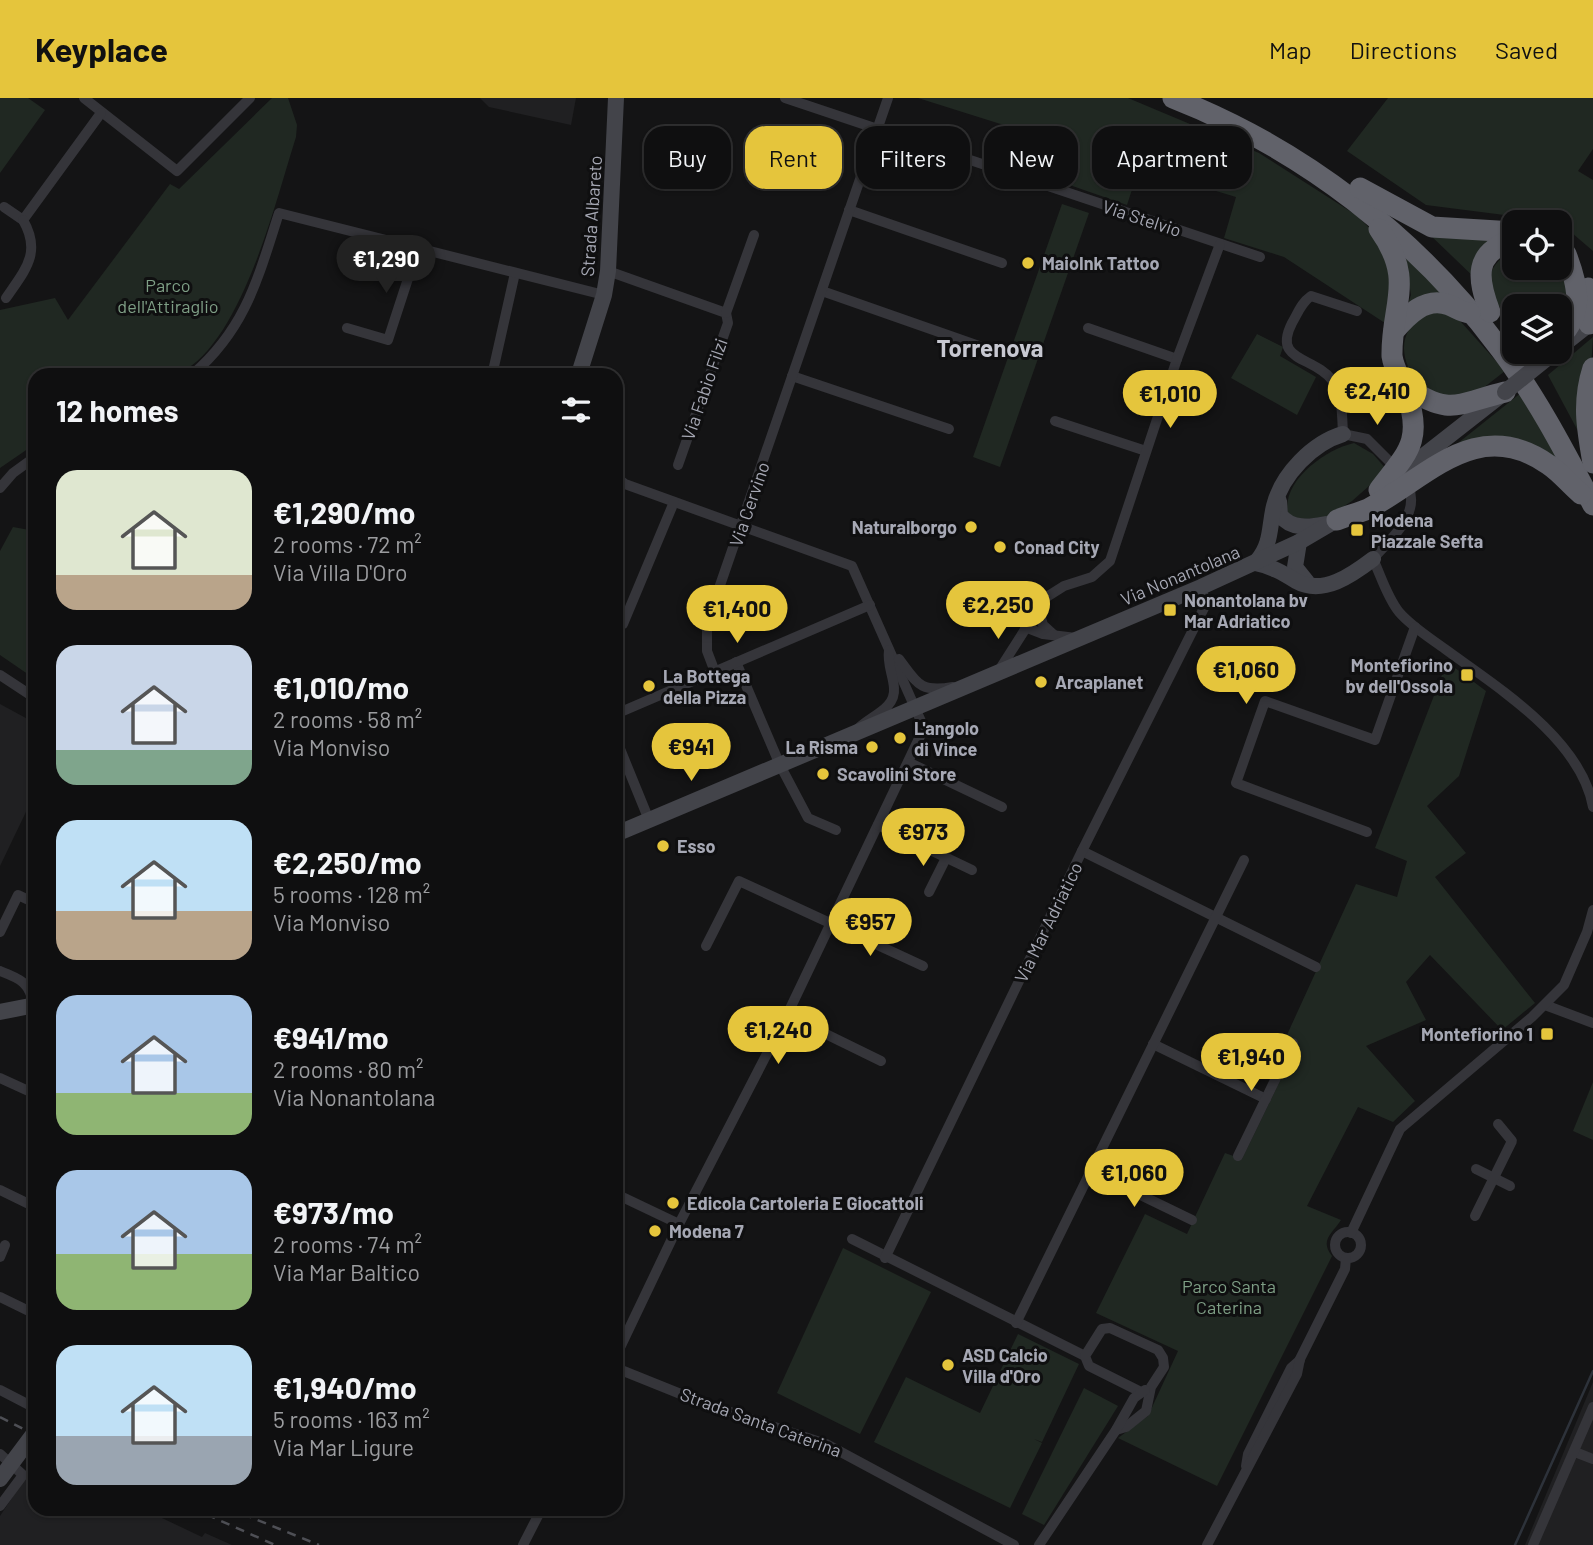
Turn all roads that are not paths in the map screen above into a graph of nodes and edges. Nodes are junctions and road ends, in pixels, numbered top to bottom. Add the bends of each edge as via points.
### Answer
1 (250, 98) edge
2 (616, 98) edge
3 (785, 98) edge
4 (888, 98) edge
5 (1173, 98) edge
6 (1209, 98) edge
7 (89, 100) edge
8 (101, 113) junction
9 (866, 126) edge
10 (878, 126) edge
11 (970, 161) edge
12 (1360, 188) junction
13 (856, 189) edge
14 (4, 207) dead end
15 (849, 210) junction
16 (1366, 211) junction
17 (23, 220) junction
18 (1502, 231) edge
19 (754, 235) dead end
20 (1220, 244) junction
21 (1502, 244) edge
22 (418, 248) junction
23 (1260, 257) dead end
24 (1574, 261) edge
25 (1002, 263) dead end
26 (608, 271) junction
27 (516, 273) junction
28 (822, 291) junction
29 (604, 295) junction
30 (6, 298) dead end
31 (1357, 311) dead end
32 (726, 313) junction
33 (1481, 313) junction
34 (1572, 322) edge
35 (1591, 322) edge
36 (347, 328) dead end
37 (1088, 328) dead end
38 (1394, 331) junction
39 (1502, 333) edge
40 (1572, 338) edge
41 (979, 346) dead end
42 (1177, 359) junction
43 (1527, 364) edge
44 (1539, 364) edge
45 (199, 368) edge
46 (494, 368) edge
47 (581, 368) edge
48 (1593, 368) edge
49 (792, 376) junction
50 (1404, 386) junction
51 (1505, 392) junction
52 (1055, 421) dead end
53 (950, 429) dead end
54 (1343, 434) junction
55 (1146, 451) junction
56 (28, 462) edge
57 (1391, 463) dead end
58 (1593, 463) edge
59 (678, 465) dead end
60 (1593, 477) edge
61 (623, 482) edge
62 (1408, 485) dead end
63 (0, 488) edge
64 (1380, 490) junction
65 (1279, 494) junction
66 (674, 502) junction
67 (1592, 504) edge
68 (1335, 522) junction
69 (741, 525) junction
70 (1299, 542) junction
71 (1373, 559) junction
72 (1255, 563) junction
73 (1201, 587) junction
74 (1315, 587) junction
75 (870, 605) junction
76 (1038, 608) junction
77 (623, 624) dead end
78 (1024, 627) junction
79 (1415, 628) junction
80 (1054, 635) junction
81 (1082, 639) junction
82 (889, 650) junction
83 (736, 662) junction
84 (715, 672) junction
85 (998, 672) junction
86 (0, 675) edge
87 (968, 685) junction
88 (28, 693) edge
89 (915, 706) junction
90 (623, 711) edge
91 (855, 732) junction
92 (623, 756) edge
93 (910, 762) junction
94 (780, 765) junction
95 (1003, 807) dead end
96 (1593, 807) edge
97 (649, 820) junction
98 (878, 825) junction
99 (836, 830) dead end
100 (623, 831) edge
101 (1367, 832) dead end
102 (1082, 851) junction
103 (946, 858) junction
104 (1244, 860) dead end
105 (972, 870) dead end
106 (929, 892) dead end
107 (28, 900) edge
108 (1593, 910) edge
109 (1216, 917) junction
110 (832, 922) junction
111 (0, 932) edge
112 (706, 946) dead end
113 (923, 966) dead end
114 (1316, 967) dead end
115 (0, 971) edge
116 (28, 985) edge
117 (1545, 1005) junction
118 (28, 1006) edge
119 (0, 1012) edge
120 (787, 1015) junction
121 (1593, 1023) edge
122 (1293, 1043) dead end
123 (1153, 1044) junction
124 (881, 1061) dead end
125 (0, 1078) edge
126 (28, 1091) edge
127 (1266, 1099) junction
128 (1498, 1124) dead end
129 (1238, 1156) dead end
130 (1476, 1169) dead end
131 (1091, 1171) junction
132 (1494, 1178) junction
133 (1510, 1186) dead end
134 (0, 1190) edge
135 (623, 1197) edge
136 (28, 1202) edge
137 (1475, 1216) dead end
138 (1192, 1220) dead end
139 (679, 1224) junction
140 (1351, 1233) junction
141 (852, 1240) dead end
142 (5, 1245) dead end
143 (0, 1257) edge
144 (885, 1258) junction
145 (1346, 1258) junction
146 (0, 1297) edge
147 (28, 1311) edge
148 (1016, 1323) junction
149 (623, 1341) edge
150 (1085, 1356) junction
151 (623, 1371) edge
152 (0, 1390) edge
153 (1146, 1390) junction
154 (28, 1405) edge
155 (1593, 1407) edge
156 (1116, 1430) junction
157 (28, 1441) edge
158 (1575, 1451) junction
159 (0, 1454) edge
160 (1593, 1459) edge
161 (0, 1479) edge
162 (0, 1506) edge
163 (538, 1516) edge
164 (523, 1545) edge
165 (1014, 1545) edge
166 (1039, 1545) edge
167 (1207, 1545) edge
168 (1533, 1545) edge

1 - 8 street via 177,171
2 - 26 main road, Strada Albareto
3 - 9 street, Via Stelvio
4 - 10 street, Via Cervino
5 - 16 highway via 1262,139
6 - 12 highway via 1283,135
7 - 8 street
8 - 17 street
11 - 20 street, Via Stelvio
12 - 18 highway via 1432,227
12 - 33 highway via 1419,238
13 - 15 street, Via Cervino
14 - 17 street
15 - 25 street
15 - 28 street, Via Cervino
16 - 33 highway
16 - 38 highway via 1398,266 1401,297
17 - 30 street via 33,237 29,264
19 - 32 street, Via Fabio Filzi
20 - 23 street, Via Stelvio
20 - 42 street
21 - 33 highway via 1483,262
22 - 27 street
22 - 36 street via 388,340
22 - 45 street via 279,214 239,319 228,340
24 - 34 highway via 1578,296
24 - 35 highway via 1590,293
26 - 29 main road, Strada Albareto
26 - 32 street, Via Fabio Filzi
27 - 29 street
27 - 46 street
28 - 41 street
28 - 49 street, Via Cervino
29 - 47 main road, Strada Albareto
31 - 54 street via 1311,296 1287,333 1289,352 1320,369 1335,385
32 - 59 street, Via Fabio Filzi via 728,323
33 - 38 highway via 1425,305
33 - 39 highway
33 - 67 highway
35 - 40 main road, Via Nonantolana
37 - 42 street
38 - 50 highway via 1394,367
42 - 55 street
43 - 60 highway
44 - 51 main road, Via Nonantolana, bridge
48 - 58 highway via 1585,424
49 - 53 street
49 - 69 street, Via Cervino
50 - 51 highway via 1426,401 1445,406
50 - 64 highway via 1413,416 1413,441
51 - 64 main road, Via Nonantolana
52 - 55 street
54 - 57 street via 1367,439
54 - 65 main road via 1322,441
55 - 76 street via 1110,561 1092,578 1054,592
56 - 63 street
61 - 66 street
62 - 71 street via 1413,503 1410,515
64 - 68 main road, Via Nonantolana
65 - 68 main road via 1280,515 1287,523 1307,527
65 - 72 main road via 1268,545
66 - 69 street
66 - 77 street
67 - 68 highway via 1533,456 1514,449 1472,448 1425,469 1367,509
68 - 70 main road, Via Nonantolana
69 - 75 street via 846,561
69 - 84 street, Via Cervino via 707,623 707,651
70 - 72 main road, Via Nonantolana
70 - 74 main road via 1295,567 1302,579
71 - 74 main road via 1349,576
71 - 79 street via 1395,606
72 - 73 main road, Via Nonantolana
72 - 74 main road
73 - 81 main road, Via Nonantolana
73 - 102 street, Via Mar Adriatico via 1206,604
75 - 82 street
75 - 83 street
76 - 78 street
76 - 80 street via 1043,625
78 - 80 street
78 - 85 street
79 - 96 street via 1550,730 1571,760
79 - 101 street via 1375,740 1265,701 1236,783
80 - 81 street
81 - 85 main road, Via Nonantolana
82 - 87 street via 919,685 935,689
82 - 89 street
82 - 91 street via 892,699 884,711 864,720
83 - 84 street
83 - 94 street
84 - 90 street
85 - 87 main road, Via Nonantolana
86 - 88 street
87 - 89 main road, Via Nonantolana
89 - 91 main road, Via Nonantolana
89 - 93 street via 924,728
91 - 94 main road, Via Nonantolana
92 - 97 street
93 - 95 street
93 - 98 street
94 - 97 main road, Via Nonantolana
94 - 99 street via 808,818
97 - 100 main road, Via Nonantolana
98 - 103 street
98 - 110 street
102 - 109 street
102 - 144 street, Via Mar Adriatico
103 - 105 street
103 - 106 street
104 - 109 street
107 - 111 street via 18,895
108 - 117 street via 1564,985
109 - 114 street
109 - 123 street
110 - 112 street via 739,880
110 - 113 street
110 - 120 street
115 - 116 street
117 - 121 street
117 - 140 street via 1410,1118
118 - 119 main road
120 - 124 street
120 - 139 street
122 - 127 street
123 - 127 street
123 - 131 street
125 - 126 street
127 - 129 street
128 - 132 street via 1512,1141
130 - 132 street
131 - 138 street
131 - 148 street
132 - 133 street
132 - 137 street
134 - 136 street
135 - 139 street
139 - 149 street
140 - 145 street via 1359,1238 1360,1248 1355,1256
140 - 145 street via 1339,1236 1335,1244
141 - 144 street
142 - 143 street
144 - 148 street
145 - 167 street via 1345,1269 1300,1359 1291,1368
146 - 147 street
148 - 150 street
150 - 153 street via 1089,1366
150 - 153 street via 1102,1329 1110,1328 1158,1350 1164,1367
151 - 165 street, Strada Santa Caterina via 826,1444
152 - 154 street
153 - 156 street via 1129,1404
153 - 156 street via 1146,1410
155 - 158 street
156 - 166 street
157 - 161 main road, bridge
158 - 160 street
158 - 168 street
159 - 162 street via 23,1475
163 - 164 street

